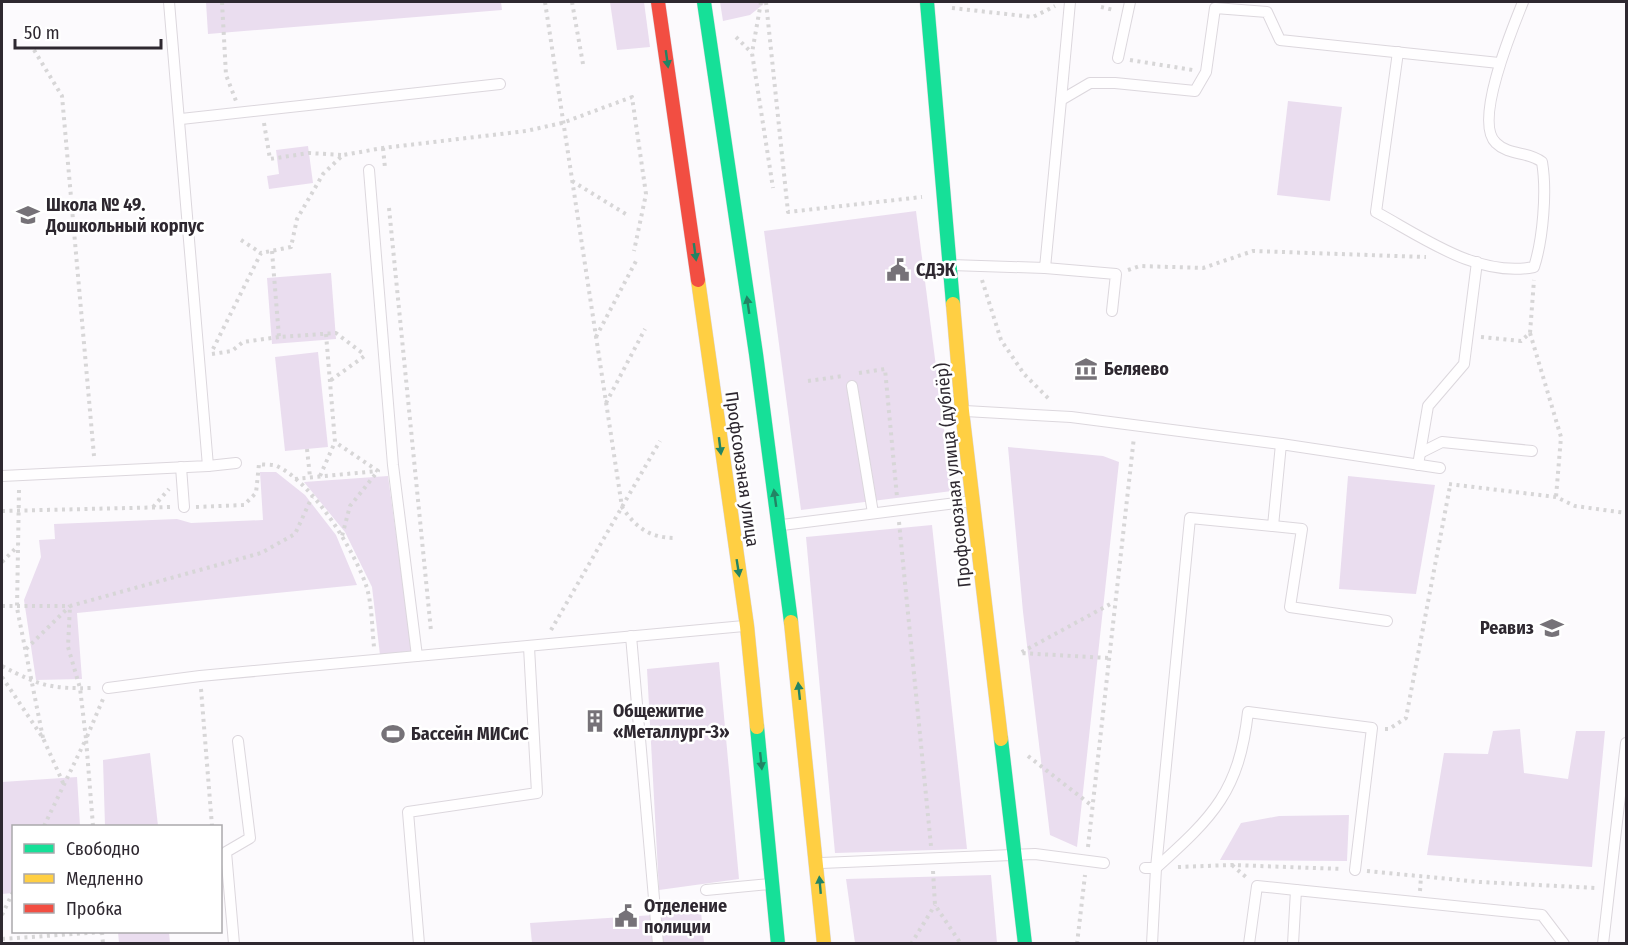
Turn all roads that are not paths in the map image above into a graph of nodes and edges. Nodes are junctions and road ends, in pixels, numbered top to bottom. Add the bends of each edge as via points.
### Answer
1 (169, 2) edge
2 (658, 2) edge
3 (704, 2) edge
4 (927, 2) edge
5 (1070, 2) edge
6 (1130, 2) edge
7 (1523, 2) edge
8 (1398, 52) junction
9 (1118, 58) road end
10 (1499, 63) junction
11 (501, 84) dead end
12 (1061, 100) junction
13 (181, 118) junction
14 (369, 170) dead end
15 (1477, 262) junction
16 (951, 266) junction
17 (1045, 268) junction
18 (1112, 311) dead end
19 (852, 386) dead end
20 (962, 411) junction
21 (1281, 444) junction
22 (1532, 452) dead end
23 (1419, 459) junction
24 (236, 463) dead end
25 (208, 466) junction
26 (181, 467) junction
27 (1440, 468) road end
28 (2, 476) edge
29 (973, 501) junction
30 (184, 507) road end
31 (873, 513) junction
32 (779, 526) junction
33 (1273, 526) junction
34 (1387, 621) dead end
35 (747, 626) junction
36 (631, 636) junction
37 (529, 647) junction
38 (417, 656) junction
39 (108, 688) road end
40 (238, 741) dead end
41 (1626, 743) edge
42 (1016, 856) junction
43 (818, 863) junction
44 (1104, 863) dead end
45 (1144, 868) dead end
46 (1156, 868) junction
47 (1355, 870) road end
48 (773, 884) junction
49 (706, 890) dead end
50 (1296, 890) junction
51 (234, 944) edge
52 (419, 944) edge
53 (658, 944) edge
54 (778, 944) edge
55 (824, 944) edge
56 (1025, 944) edge
57 (1152, 944) edge
58 (1249, 944) edge
59 (1293, 944) edge
60 (1564, 944) edge
61 (1603, 944) edge

1 - 13 lane
2 -> 35 main road, Профсоюзная улица
32 -> 3 main road, Профсоюзная улица
4 - 16 main road, Профсоюзная улица (дублёр)
5 - 12 lane
6 - 9 lane
7 - 10 lane
8 - 10 lane
8 - 12 lane via 1280,40 1267,12 1215,8 1206,72 1195,91 1090,83
8 - 15 lane via 1376,212 1466,260
10 - 15 lane via 1488,126 1495,142 1510,152 1532,155 1542,162 1539,253 1534,267 1521,269
11 - 13 lane
12 - 17 lane
13 - 25 lane
14 - 38 lane via 393,465
15 - 23 lane via 1464,364 1428,406
16 - 17 lane
16 - 20 main road, Профсоюзная улица (дублёр)
17 - 18 lane via 1116,274
19 - 31 lane
20 - 21 lane via 1071,417
20 - 29 main road, Профсоюзная улица (дублёр)
21 - 23 lane
21 - 33 lane
22 - 23 lane via 1442,441
23 - 27 lane
24 - 25 lane
25 - 26 lane
26 - 28 lane
26 - 30 lane
29 - 31 lane
29 - 42 main road, Профсоюзная улица (дублёр)
31 - 32 lane
43 -> 32 main road, Профсоюзная улица
33 - 34 lane via 1302,529 1290,607
33 - 46 lane via 1190,518
35 - 36 lane
35 -> 48 main road, Профсоюзная улица
36 - 37 lane
36 - 53 lane
37 - 38 lane
37 - 52 lane via 537,793 408,812
38 - 39 lane
40 - 51 lane via 250,838 226,852
41 - 61 lane
42 - 43 lane
42 - 44 lane via 1035,854
42 - 56 main road, Профсоюзная улица (дублёр)
55 -> 43 main road, Профсоюзная улица
45 - 46 lane
46 - 47 lane via 1200,829 1225,795 1243,751 1248,712 1372,728
46 - 57 lane
48 - 49 lane
48 - 54 main road, Профсоюзная улица
50 - 58 lane via 1257,886
50 - 59 lane
50 - 60 lane via 1542,915

